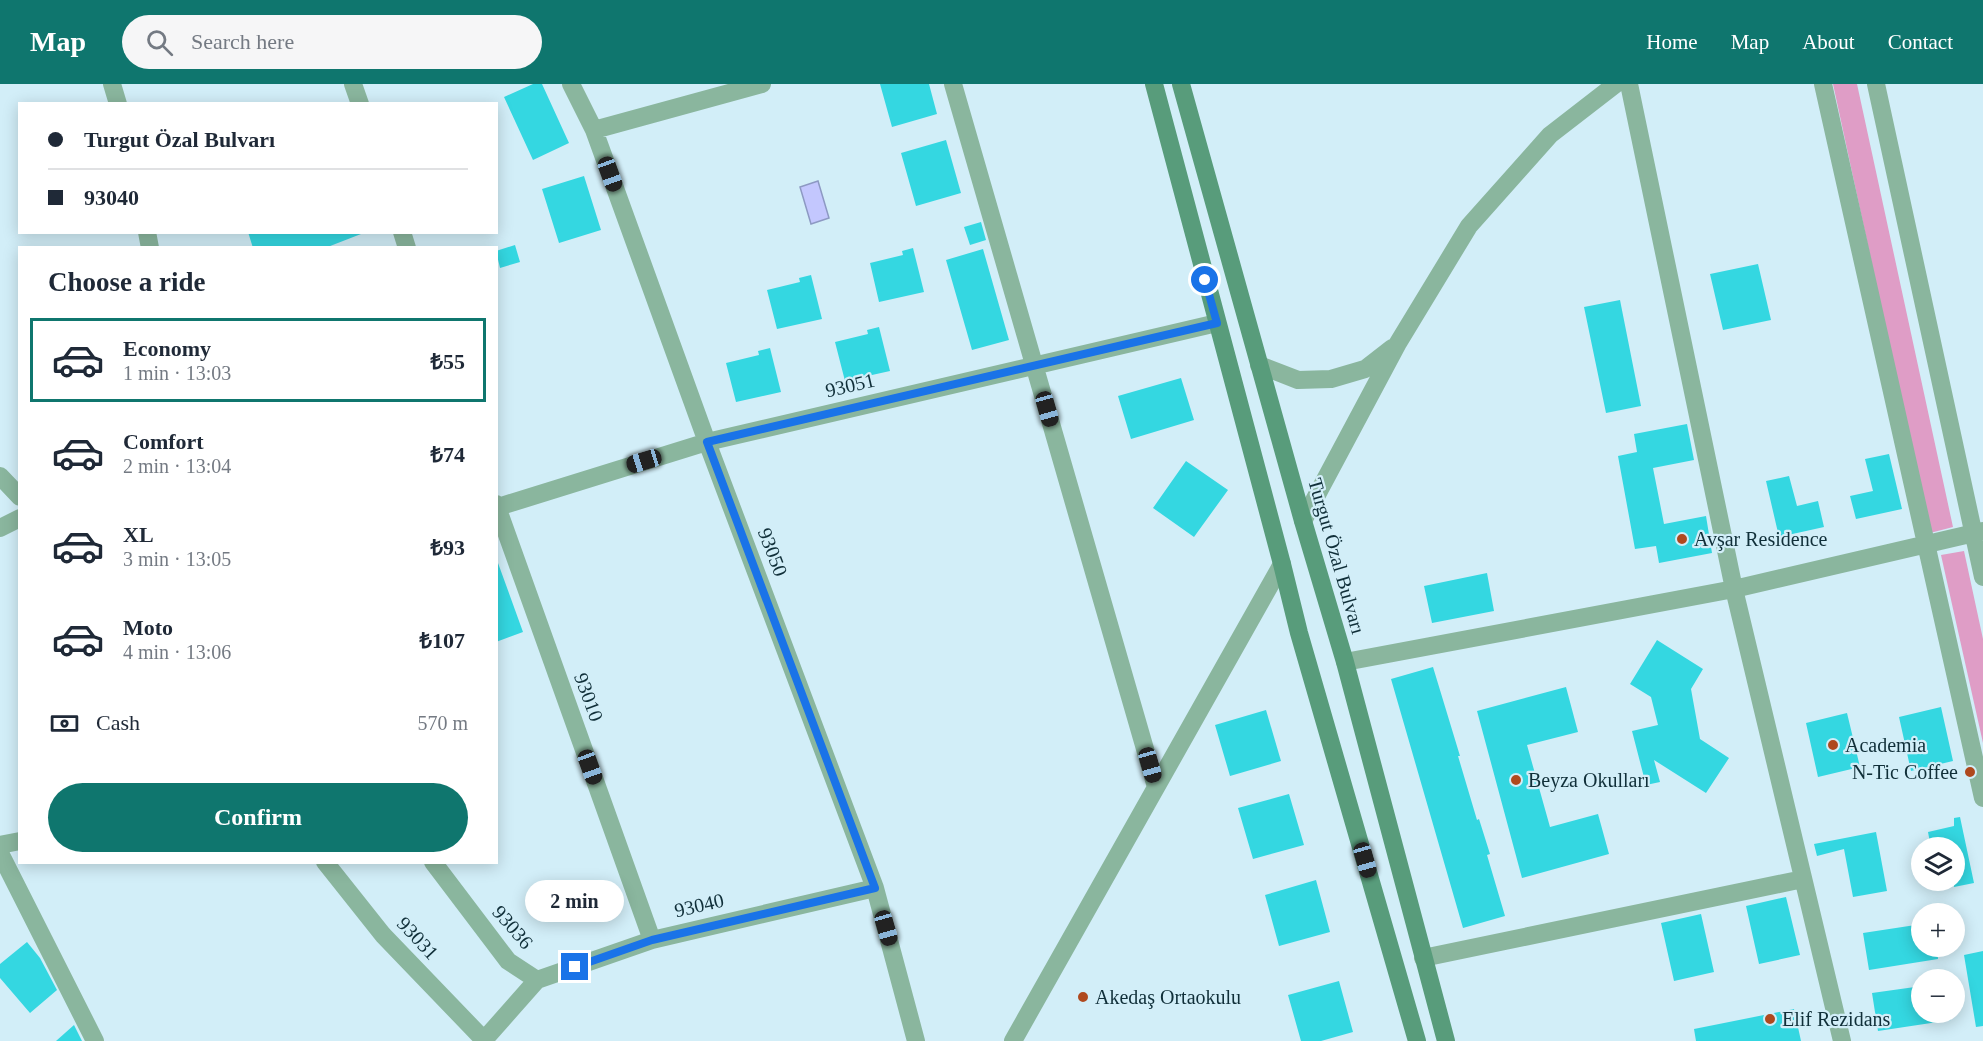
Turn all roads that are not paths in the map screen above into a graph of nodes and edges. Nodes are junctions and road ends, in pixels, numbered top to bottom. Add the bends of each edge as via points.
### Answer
1 (112, 84) edge
2 (353, 84) edge
3 (571, 84) edge
4 (762, 84) edge
5 (953, 84) edge
6 (1154, 84) edge
7 (1181, 84) edge
8 (1616, 84) edge
9 (1629, 84) edge
10 (1823, 84) edge
11 (1876, 84) edge
12 (117, 102) edge
13 (359, 102) edge
14 (594, 130) junction
15 (1217, 323) junction
16 (1398, 343) junction
17 (1034, 365) junction
18 (1259, 365) junction
19 (707, 442) junction
20 (0, 476) edge
21 (18, 495) edge
22 (498, 506) edge
23 (498, 509) edge
24 (18, 519) edge
25 (1303, 521) junction
26 (0, 528) edge
27 (1978, 532) edge
28 (1925, 543) junction
29 (1282, 564) junction
30 (1983, 577) edge
31 (1734, 589) junction
32 (1345, 662) junction
33 (1156, 787) junction
34 (1983, 798) edge
35 (18, 841) edge
36 (0, 845) edge
37 (0, 853) edge
38 (327, 864) edge
39 (435, 864) edge
40 (1803, 879) junction
41 (875, 888) junction
42 (652, 940) junction
43 (1423, 958) junction
44 (537, 980) junction
45 (918, 1037) edge
46 (484, 1040) edge
47 (95, 1041) edge
48 (1014, 1041) edge
49 (1417, 1041) edge
50 (1446, 1041) edge
51 (1842, 1041) edge

1 - 12 street
2 - 13 street
3 - 14 street, 93050
4 - 14 street
5 - 17 street
6 - 15 main road
7 - 18 main road, Turgut Özal Bulvarı
8 - 16 street via 1550,135 1469,226
9 - 31 street
10 - 28 street
11 - 27 street
14 - 19 street, 93050
15 - 17 street, 93051
15 - 29 main road
16 - 18 street via 1365,369 1331,379 1298,380
16 - 25 street
17 - 19 street, 93051
17 - 33 street
18 - 25 main road, Turgut Özal Bulvarı
19 - 22 street, 93051
19 - 41 street, 93050
20 - 21 street
23 - 42 street, 93010
24 - 26 street
25 - 32 main road, Turgut Özal Bulvarı
27 - 28 street
27 - 30 street
28 - 31 street
28 - 34 street
29 - 33 street
29 - 49 main road
31 - 32 street
31 - 40 street
32 - 43 main road, Turgut Özal Bulvarı
33 - 48 street
35 - 36 street
37 - 47 street
38 - 46 street, 93031 via 383,935
39 - 44 street, 93036 via 508,961
40 - 43 street
40 - 51 street
41 - 42 street, 93040
41 - 45 street, 93050
42 - 44 street, 93040
43 - 50 main road, Turgut Özal Bulvarı
44 - 46 street

